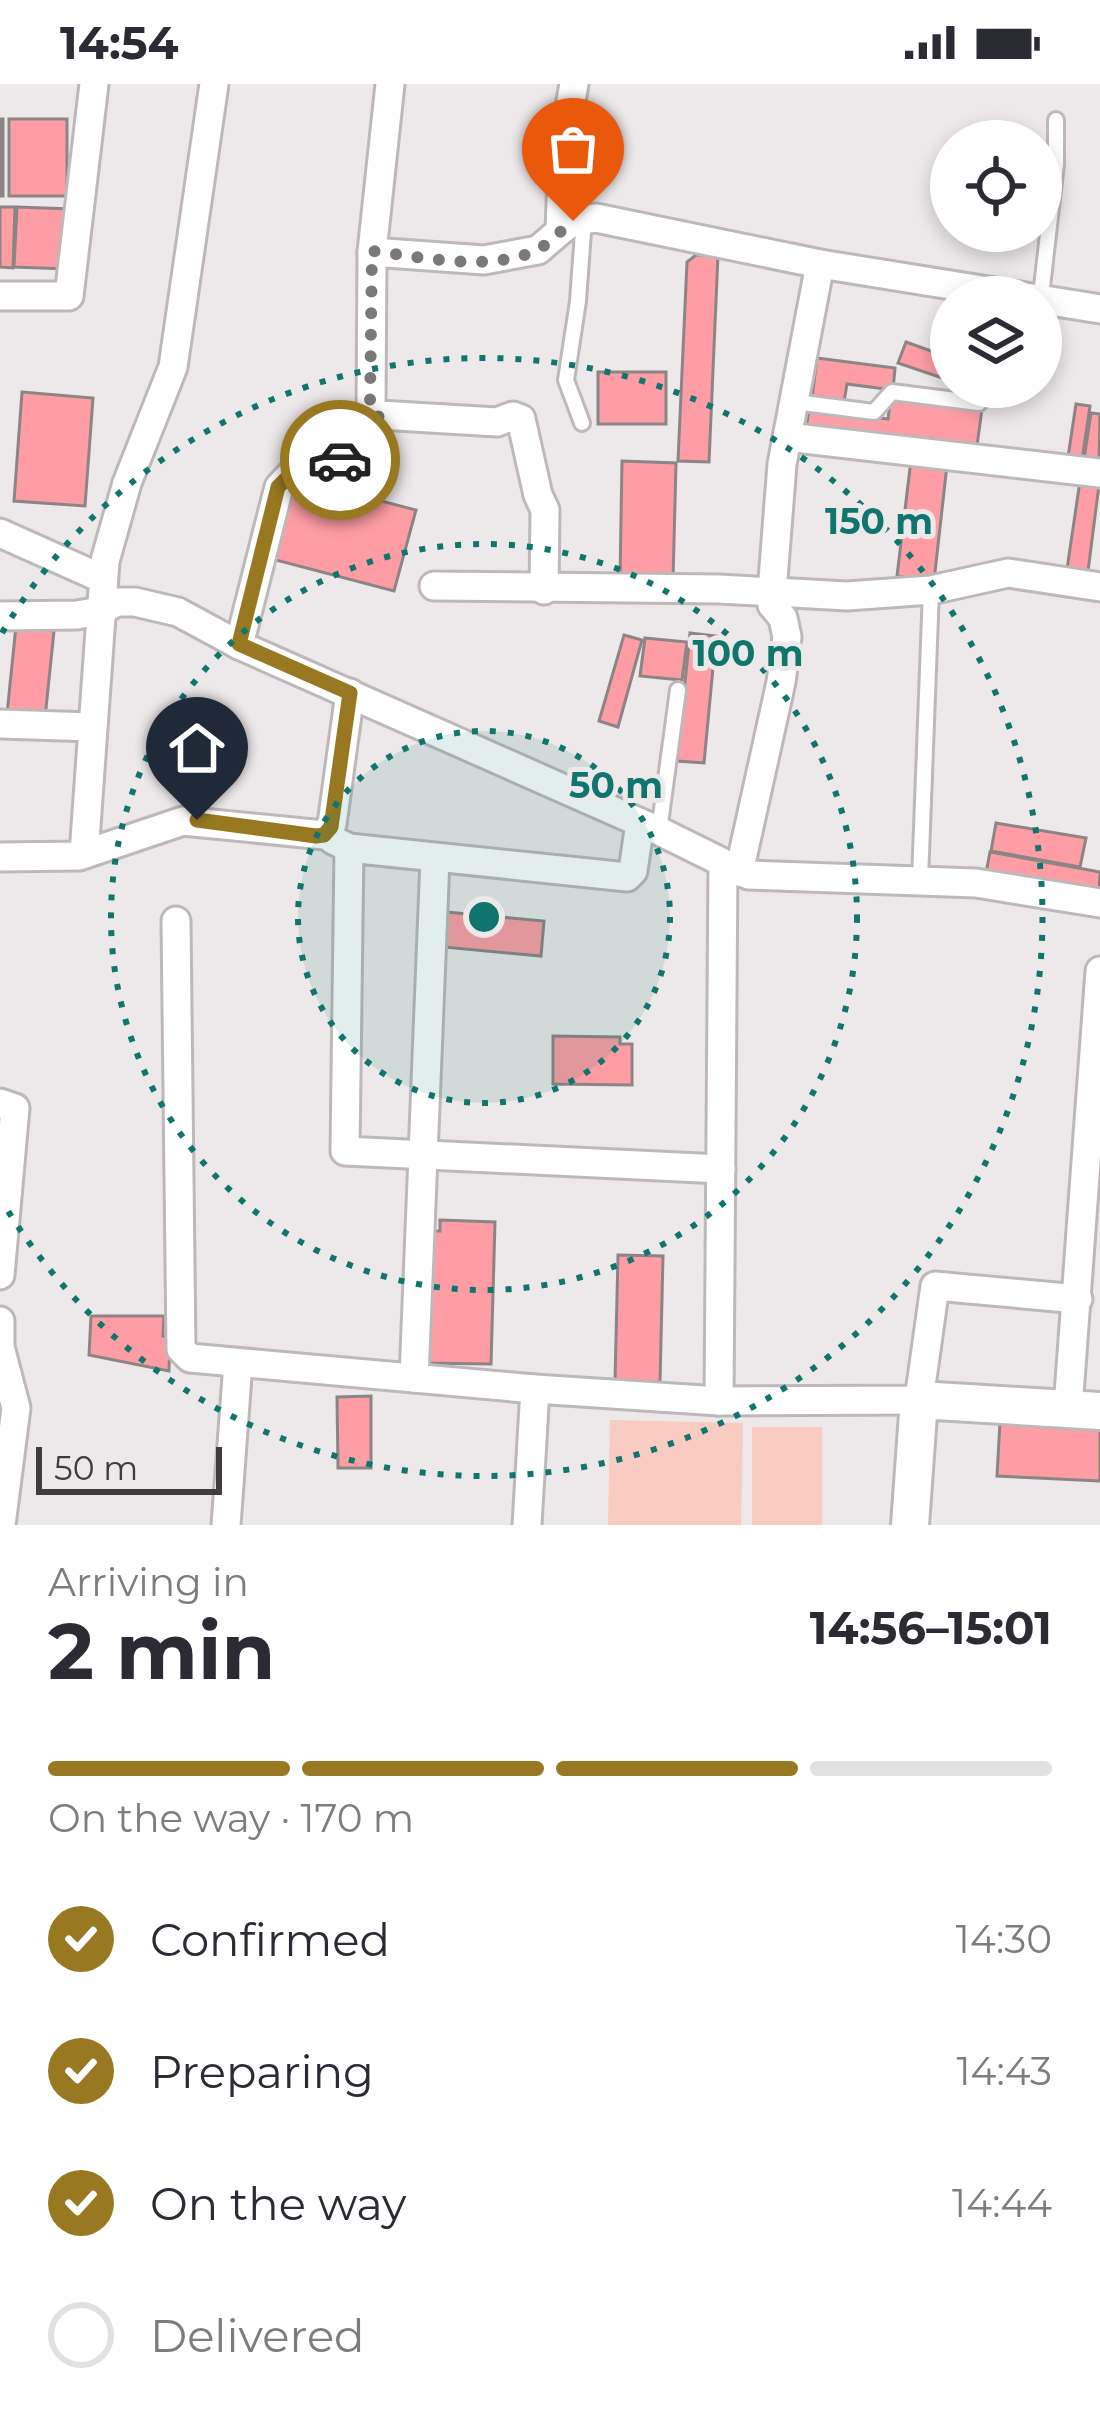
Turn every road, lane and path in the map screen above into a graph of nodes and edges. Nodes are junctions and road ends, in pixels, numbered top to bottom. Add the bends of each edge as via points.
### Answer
1 (94, 84) edge
2 (214, 84) edge
3 (390, 84) edge
4 (574, 84) edge
5 (572, 224) junction
6 (372, 251) junction
7 (820, 265) junction
8 (930, 280) edge
9 (0, 296) edge
10 (1062, 301) edge
11 (1100, 309) edge
12 (930, 397) edge
13 (795, 402) junction
14 (379, 415) junction
15 (582, 423) dead end
16 (787, 437) junction
17 (1100, 473) edge
18 (0, 533) edge
19 (103, 579) junction
20 (434, 586) dead end
21 (1100, 587) edge
22 (544, 590) junction
23 (931, 590) junction
24 (772, 592) junction
25 (100, 611) junction
26 (0, 616) edge
27 (239, 644) junction
28 (678, 690) dead end
29 (350, 693) junction
30 (0, 724) edge
31 (92, 727) junction
32 (650, 827) junction
33 (337, 842) junction
34 (84, 854) junction
35 (0, 857) edge
36 (435, 859) junction
37 (731, 868) junction
38 (920, 880) junction
39 (1100, 903) edge
40 (176, 921) dead end
41 (1100, 971) edge
42 (0, 1103) edge
43 (421, 1156) junction
44 (5, 1164) edge
45 (721, 1169) junction
46 (1091, 1229) edge
47 (0, 1275) edge
48 (1078, 1299) junction
49 (0, 1321) edge
50 (238, 1363) junction
51 (413, 1378) junction
52 (535, 1390) junction
53 (920, 1400) junction
54 (719, 1401) junction
55 (8, 1408) edge
56 (1084, 1410) edge
57 (1, 1525) edge
58 (226, 1525) edge
59 (526, 1525) edge
60 (910, 1525) edge

1 - 9 street via 69,296
2 - 19 street via 173,367 127,483
3 - 6 street
4 - 5 street via 563,146
5 - 6 street via 538,250 484,260
5 - 7 street
5 - 15 lane via 578,301 566,380
6 - 14 street via 370,404
7 - 8 street
7 - 13 street
10 - 11 street
12 - 13 lane via 892,392 874,412
13 - 16 street
14 - 22 street via 521,418 545,510
14 - 27 street via 366,452 295,470 278,487
16 - 17 street
16 - 24 street
18 - 19 street
19 - 25 street
20 - 22 street
21 - 23 street via 1008,573
22 - 24 street
23 - 24 street
23 - 38 lane
24 - 37 street via 786,628 783,671
25 - 26 street
25 - 27 street via 126,601 178,612
25 - 31 street
27 - 29 street
28 - 32 lane
29 - 32 street
29 - 33 street via 332,824
30 - 31 street
31 - 34 street
32 - 36 street via 627,877
32 - 37 street
33 - 34 street via 183,821
33 - 36 street
33 - 43 street via 344,1148
34 - 35 street
36 - 43 street
37 - 38 street via 754,876
37 - 45 street
38 - 39 street
40 - 50 street via 181,1349 190,1358
41 - 46 street
42 - 44 street via 15,1106
43 - 45 street
43 - 51 street
44 - 47 street
45 - 54 street
46 - 48 street
48 - 53 street via 935,1286
48 - 56 street
49 - 55 street
50 - 51 street
50 - 58 street
51 - 52 street
52 - 54 street
52 - 59 street
53 - 54 street
53 - 56 street
53 - 60 street
55 - 57 street

